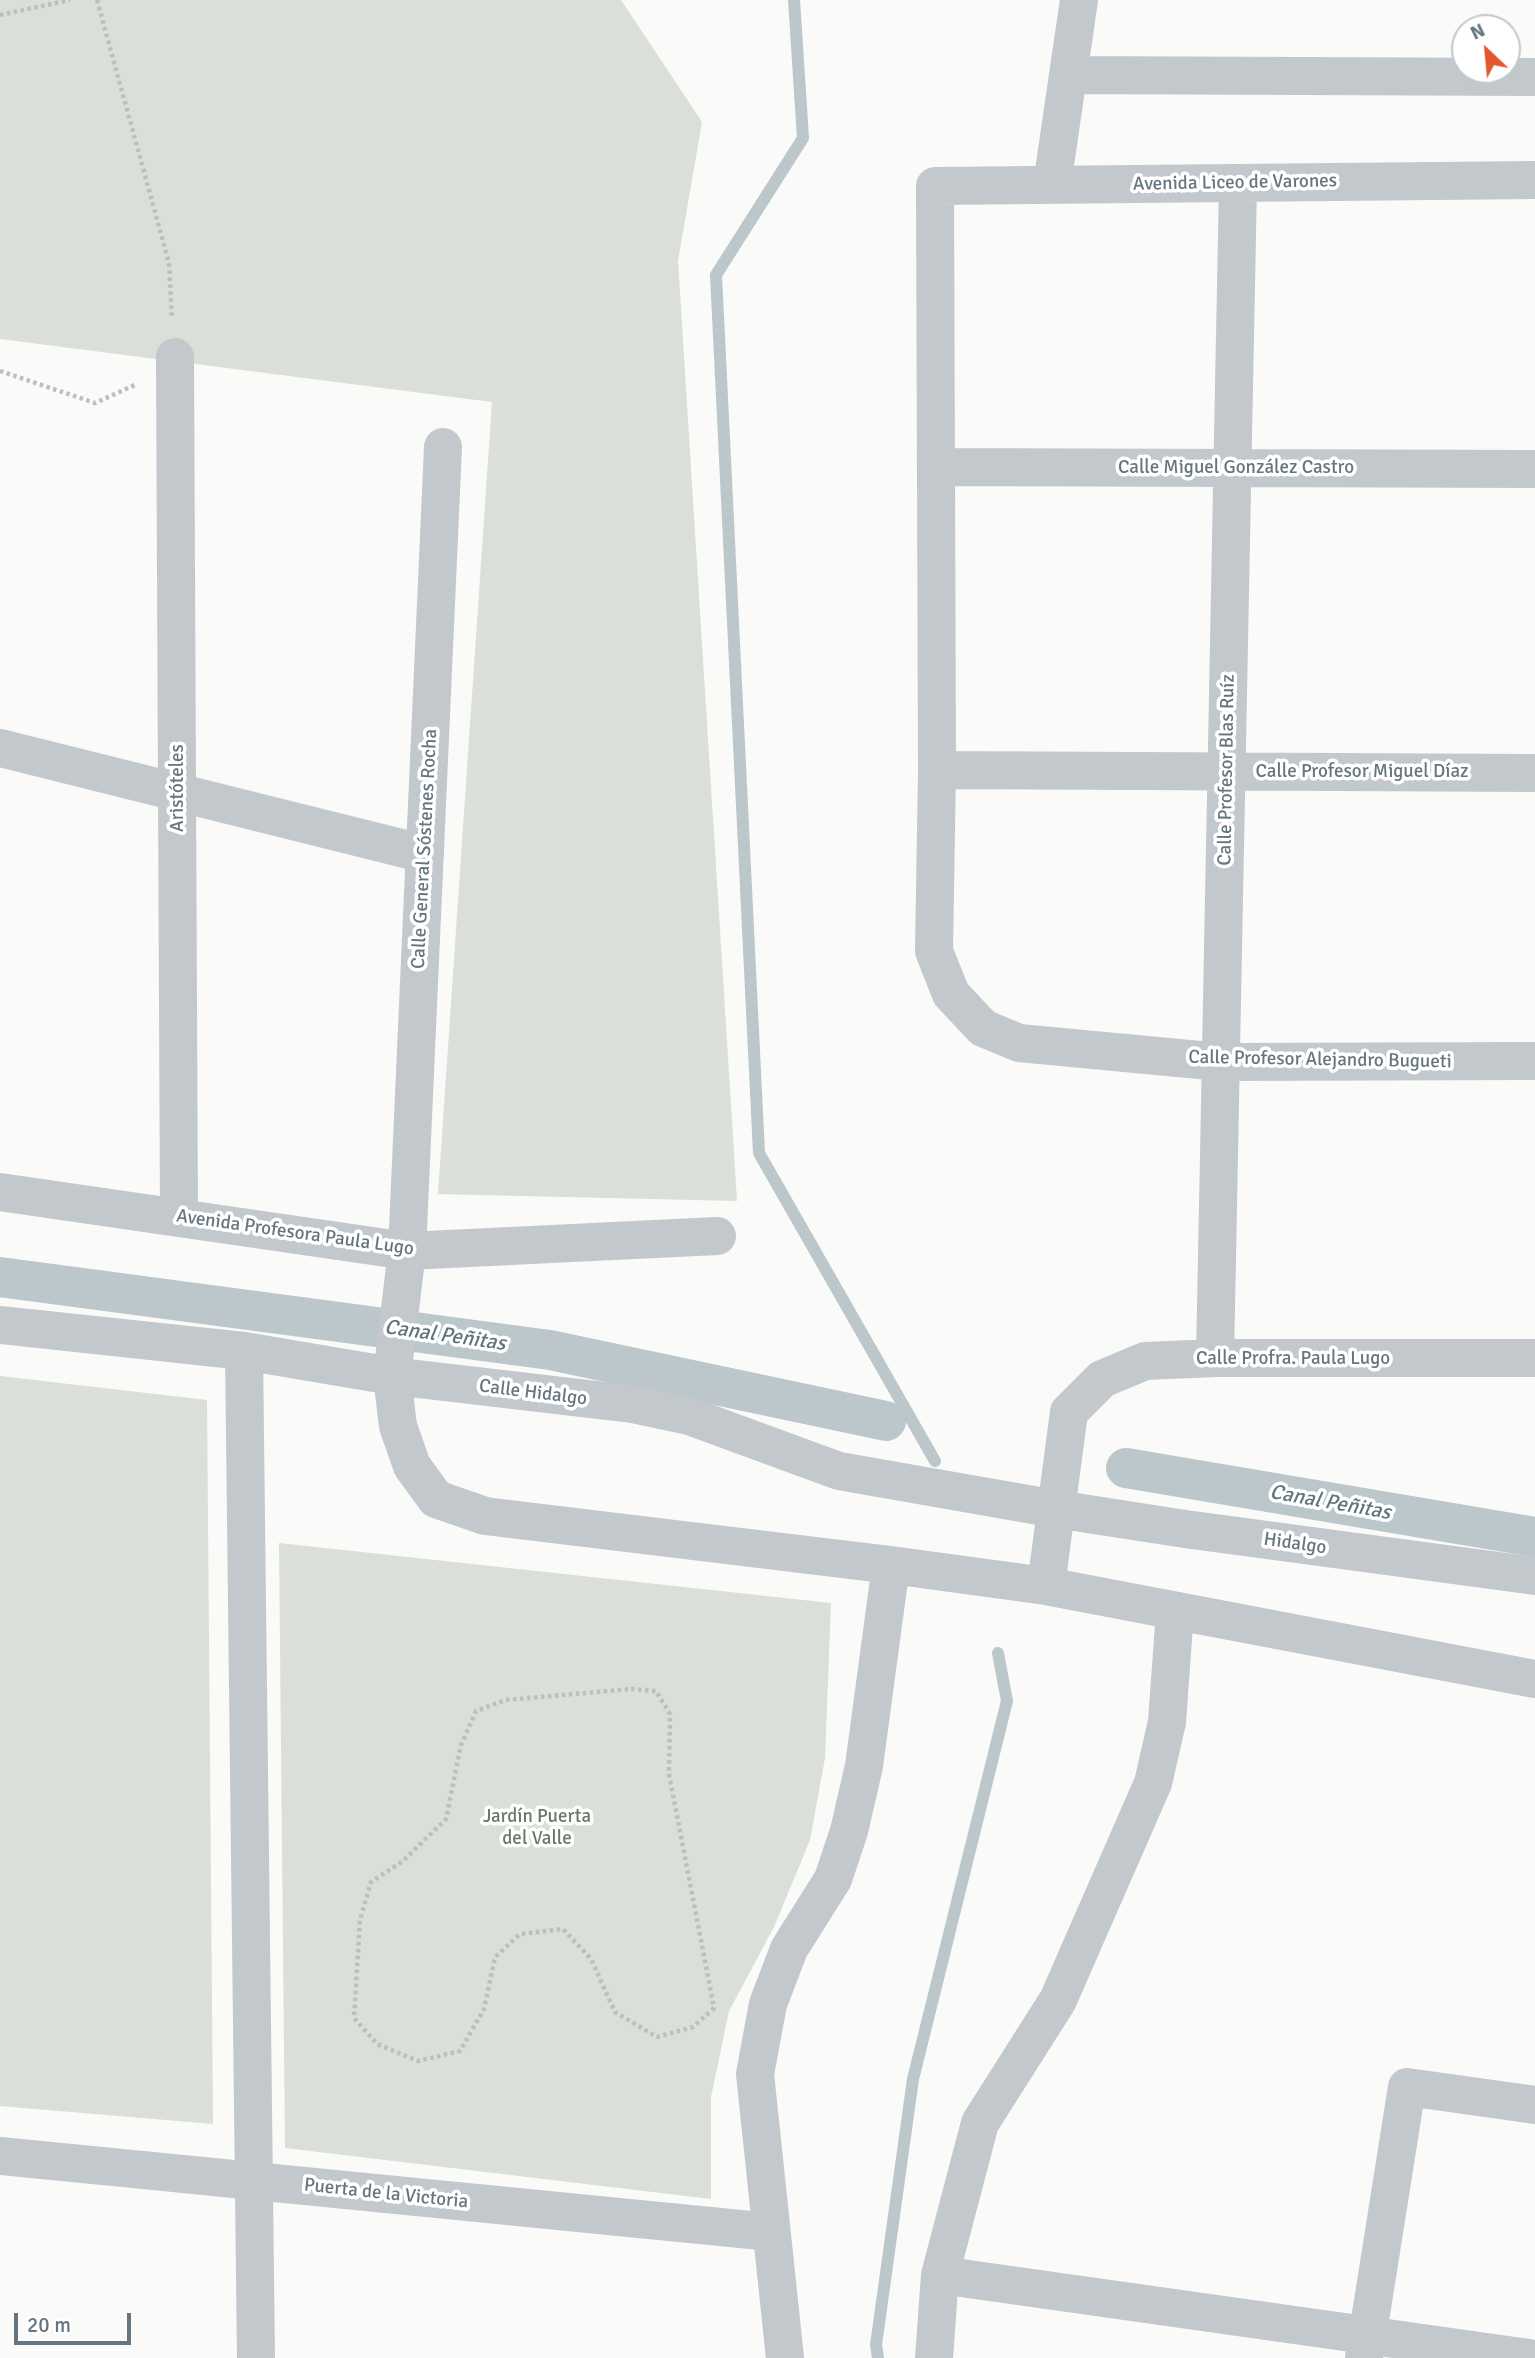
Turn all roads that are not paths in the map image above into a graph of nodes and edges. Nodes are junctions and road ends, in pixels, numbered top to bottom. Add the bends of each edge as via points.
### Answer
1 (1079, 0) edge
2 (1068, 75) junction
3 (1535, 77) edge
4 (1535, 180) edge
5 (1238, 183) junction
6 (1052, 185) junction
7 (175, 357) road end
8 (443, 447) dead end
9 (937, 467) junction
10 (1232, 468) junction
11 (1535, 469) edge
12 (0, 748) edge
13 (937, 770) junction
14 (1227, 771) junction
15 (1535, 773) edge
16 (179, 792) junction
17 (425, 854) junction
18 (1535, 1061) edge
19 (1221, 1062) junction
20 (0, 1192) edge
21 (179, 1218) junction
22 (717, 1236) dead end
23 (407, 1251) junction
24 (0, 1325) edge
25 (243, 1351) junction
26 (1215, 1358) junction
27 (1535, 1358) edge
28 (393, 1367) junction
29 (1056, 1509) junction
30 (891, 1565) junction
31 (1535, 1576) edge
32 (1046, 1587) junction
33 (1175, 1611) junction
34 (1535, 1679) edge
35 (1535, 2105) edge
36 (0, 2156) edge
37 (254, 2182) junction
38 (771, 2232) junction
39 (940, 2275) junction
40 (1366, 2346) edge
41 (256, 2358) edge
42 (785, 2358) edge
43 (934, 2358) edge
44 (1529, 2358) edge

1 - 2 street
2 - 3 street
2 - 6 street
4 - 5 street, Avenida Liceo de Varones
5 - 6 street, Avenida Liceo de Varones
5 - 10 street, Calle Profesor Blas Ruíz
6 - 9 street, Avenida Liceo de Varones via 935,186
7 - 16 street, Aristóteles
8 - 17 street, Calle General Sóstenes Rocha
9 - 10 street, Calle Miguel González Castro
9 - 13 street
10 - 11 street, Calle Miguel González Castro
10 - 14 street, Calle Profesor Blas Ruíz
12 - 16 street
13 - 14 street, Calle Profesor Miguel Díaz
13 - 19 street, Calle Profesor Alejandro Bugueti via 934,951 951,994 983,1028 1019,1043
14 - 15 street, Calle Profesor Miguel Díaz
14 - 19 street, Calle Profesor Blas Ruíz
16 - 17 street
16 - 21 street, Aristóteles
17 - 23 street, Calle General Sóstenes Rocha
18 - 19 street, Calle Profesor Alejandro Bugueti
19 - 26 street, Calle Profesor Blas Ruíz
20 - 21 street, Avenida Profesora Paula Lugo
21 - 23 street, Avenida Profesora Paula Lugo
22 - 23 street, Avenida Profesora Paula Lugo
23 - 28 street
24 - 25 street, Calle Hidalgo
25 - 28 street, Calle Hidalgo
25 - 37 street
26 - 27 street, Calle Profra. Paula Lugo
26 - 29 street, Calle Profra. Paula Lugo via 1145,1361 1102,1379 1069,1412
28 - 29 street, Calle Hidalgo via 689,1416 839,1471
28 - 30 street via 398,1426 412,1466 436,1499 485,1516
29 - 31 street, Hidalgo
29 - 32 street
30 - 32 street
30 - 38 street via 864,1766 849,1830 833,1879 789,1950 768,2004 755,2074
32 - 33 street
33 - 34 street
33 - 39 street via 1167,1723 1153,1783 1058,2000 980,2123
35 - 40 street via 1407,2087
36 - 37 street, Puerta de la Victoria
37 - 38 street, Puerta de la Victoria
37 - 41 street
38 - 42 street
39 - 40 street
39 - 43 street
40 - 44 street

